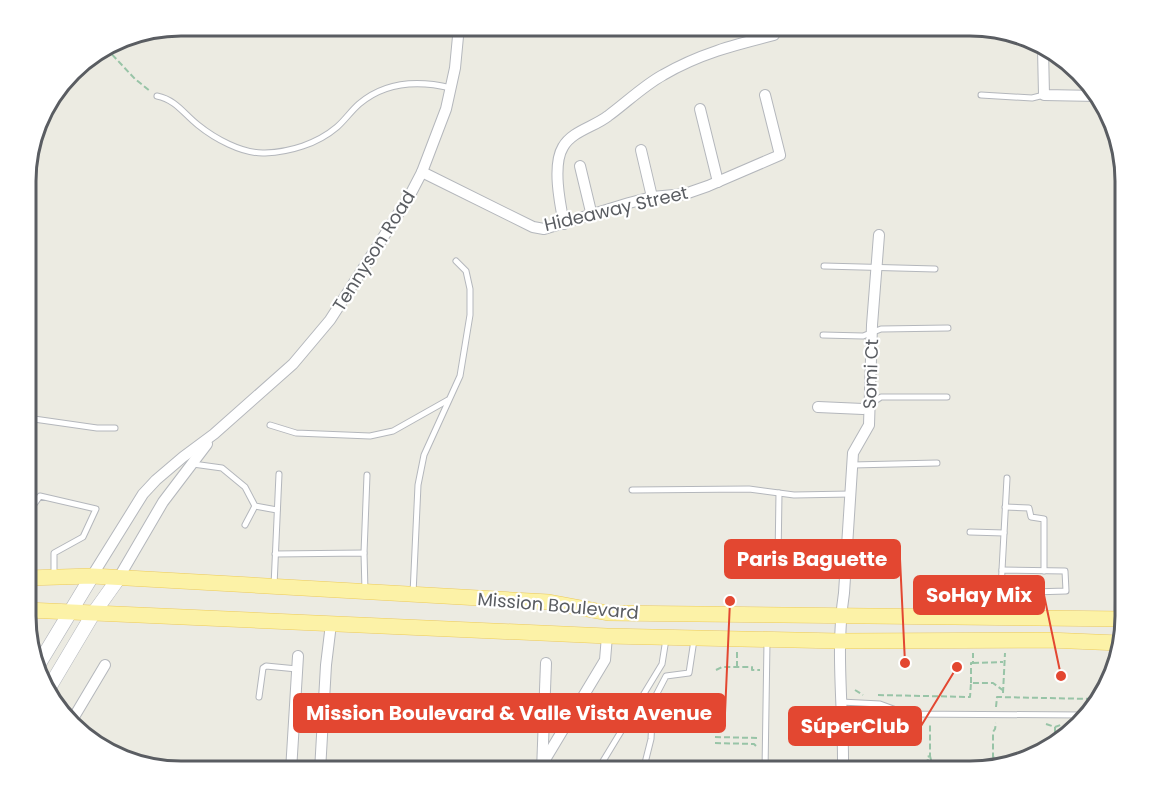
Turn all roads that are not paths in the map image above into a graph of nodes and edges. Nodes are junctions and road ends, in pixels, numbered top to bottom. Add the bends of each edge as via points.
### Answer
1 (458, 36) edge
2 (766, 36) edge
3 (1043, 55) edge
4 (451, 88) junction
5 (765, 95) dead end
6 (981, 95) dead end
7 (1044, 95) junction
8 (157, 96) road end
9 (1087, 96) edge
10 (700, 109) dead end
11 (641, 150) dead end
12 (580, 166) dead end
13 (422, 172) junction
14 (718, 182) junction
15 (652, 197) junction
16 (592, 216) junction
17 (564, 224) junction
18 (879, 235) dead end
19 (456, 261) dead end
20 (824, 266) dead end
21 (876, 266) junction
22 (935, 269) dead end
23 (948, 328) dead end
24 (872, 331) junction
25 (823, 335) dead end
26 (946, 397) dead end
27 (449, 399) junction
28 (871, 403) junction
29 (818, 407) dead end
30 (36, 419) edge
31 (270, 425) dead end
32 (115, 428) dead end
33 (214, 434) junction
34 (192, 463) junction
35 (938, 463) dead end
36 (852, 465) junction
37 (279, 474) dead end
38 (367, 475) dead end
39 (1006, 477) dead end
40 (632, 490) dead end
41 (779, 493) junction
42 (850, 494) junction
43 (36, 502) edge
44 (255, 506) junction
45 (1005, 507) junction
46 (277, 510) junction
47 (245, 525) dead end
48 (970, 532) dead end
49 (1004, 533) junction
50 (364, 553) junction
51 (274, 554) junction
52 (778, 560) dead end
53 (1002, 570) junction
54 (1044, 571) junction
55 (92, 576) junction
56 (36, 578) edge
57 (54, 578) junction
58 (118, 579) junction
59 (274, 588) junction
60 (365, 592) junction
61 (1002, 593) junction
62 (413, 595) junction
63 (36, 610) edge
64 (69, 612) junction
65 (93, 614) junction
66 (841, 616) junction
67 (1000, 617) junction
68 (1115, 619) edge
69 (331, 624) junction
70 (607, 636) junction
71 (667, 637) junction
72 (694, 638) junction
73 (767, 640) junction
74 (839, 641) junction
75 (1112, 643) edge
76 (298, 656) dead end
77 (42, 658) edge
78 (546, 663) dead end
79 (105, 665) dead end
80 (297, 669) junction
81 (52, 682) edge
82 (259, 697) dead end
83 (841, 702) junction
84 (74, 714) edge
85 (1076, 715) edge
86 (292, 761) edge
87 (321, 761) edge
88 (542, 761) edge
89 (546, 761) edge
90 (603, 761) edge
91 (646, 761) edge
92 (765, 761) edge
93 (843, 761) edge

1 - 4 street, Tennyson Road
2 - 17 street via 710,51 662,75 607,117 567,141 558,168
3 - 7 street
4 - 8 lane via 423,83 392,86 365,99 335,129 317,140 289,150 261,153 210,134 176,103
4 - 13 street, Tennyson Road
5 - 14 street, Hideaway Street via 780,155
6 - 7 lane
7 - 9 street
10 - 14 street
11 - 15 street
12 - 16 street
13 - 17 street, Hideaway Street via 533,227 544,229
13 - 33 street, Tennyson Road via 315,339 293,364
14 - 15 street, Hideaway Street via 685,194
15 - 16 street, Hideaway Street
16 - 17 street, Hideaway Street
18 - 21 street, Somi Ct
19 - 27 lane via 466,271 470,315 460,376
20 - 21 lane
21 - 22 lane
21 - 24 street, Somi Ct
23 - 24 lane
24 - 25 lane via 863,336
24 - 28 street, Somi Ct
26 - 28 lane via 881,397
27 - 31 lane via 393,431 370,436 296,433
27 - 62 lane via 424,454 418,485
28 - 29 street via 864,409
28 - 36 street, Somi Ct via 869,425 853,453
30 - 32 lane
33 - 34 street, Tennyson Road
33 - 55 street, Tennyson Road via 143,494
34 - 44 lane via 222,468 245,487
34 - 58 street, Tennyson Road via 163,502
35 - 36 lane
36 - 42 street, Somi Ct
37 - 46 lane
38 - 50 lane
39 - 45 lane
40 - 41 lane via 749,489
41 - 42 lane
41 - 52 lane
42 - 66 street, Somi Ct
43 - 57 lane via 40,496 96,509 83,537 54,553
44 - 46 lane
44 - 47 lane
45 - 49 lane
45 - 54 lane via 1029,508 1031,517 1044,519
46 - 51 lane
48 - 49 lane
49 - 53 lane
50 - 51 lane
50 - 60 lane
51 - 59 lane
53 - 54 lane
53 - 61 lane
54 - 61 lane via 1065,571 1066,591
55 - 57 main road, Mission Boulevard
55 - 58 main road, Mission Boulevard
55 - 64 main road, Tennyson Road
56 - 57 main road, Mission Boulevard
58 - 59 main road, Mission Boulevard
58 - 65 main road, Tennyson Road
59 - 60 main road, Mission Boulevard
60 - 62 main road, Mission Boulevard
61 - 67 lane
62 - 66 main road, Mission Boulevard via 549,602 608,613
63 - 64 main road, Mission Boulevard
64 - 65 main road, Mission Boulevard
64 - 77 main road, Tennyson Road
65 - 69 main road, Mission Boulevard
65 - 81 main road, Tennyson Road
66 - 67 main road, Mission Boulevard
66 - 74 street, Somi Ct
67 - 68 main road, Mission Boulevard
69 - 70 main road, Mission Boulevard
69 - 87 street
70 - 71 main road, Mission Boulevard
70 - 89 street via 605,660
71 - 72 main road, Mission Boulevard
71 - 90 lane via 662,664
72 - 73 main road, Mission Boulevard
72 - 91 lane via 689,673 666,676 653,701
73 - 74 main road, Mission Boulevard
73 - 92 lane
74 - 75 main road, Mission Boulevard
74 - 83 street, Somi Ct
76 - 80 street
78 - 88 street
79 - 84 street
80 - 82 lane via 263,668
80 - 86 street
83 - 85 lane via 880,704 907,714
83 - 93 street, Somi Ct

